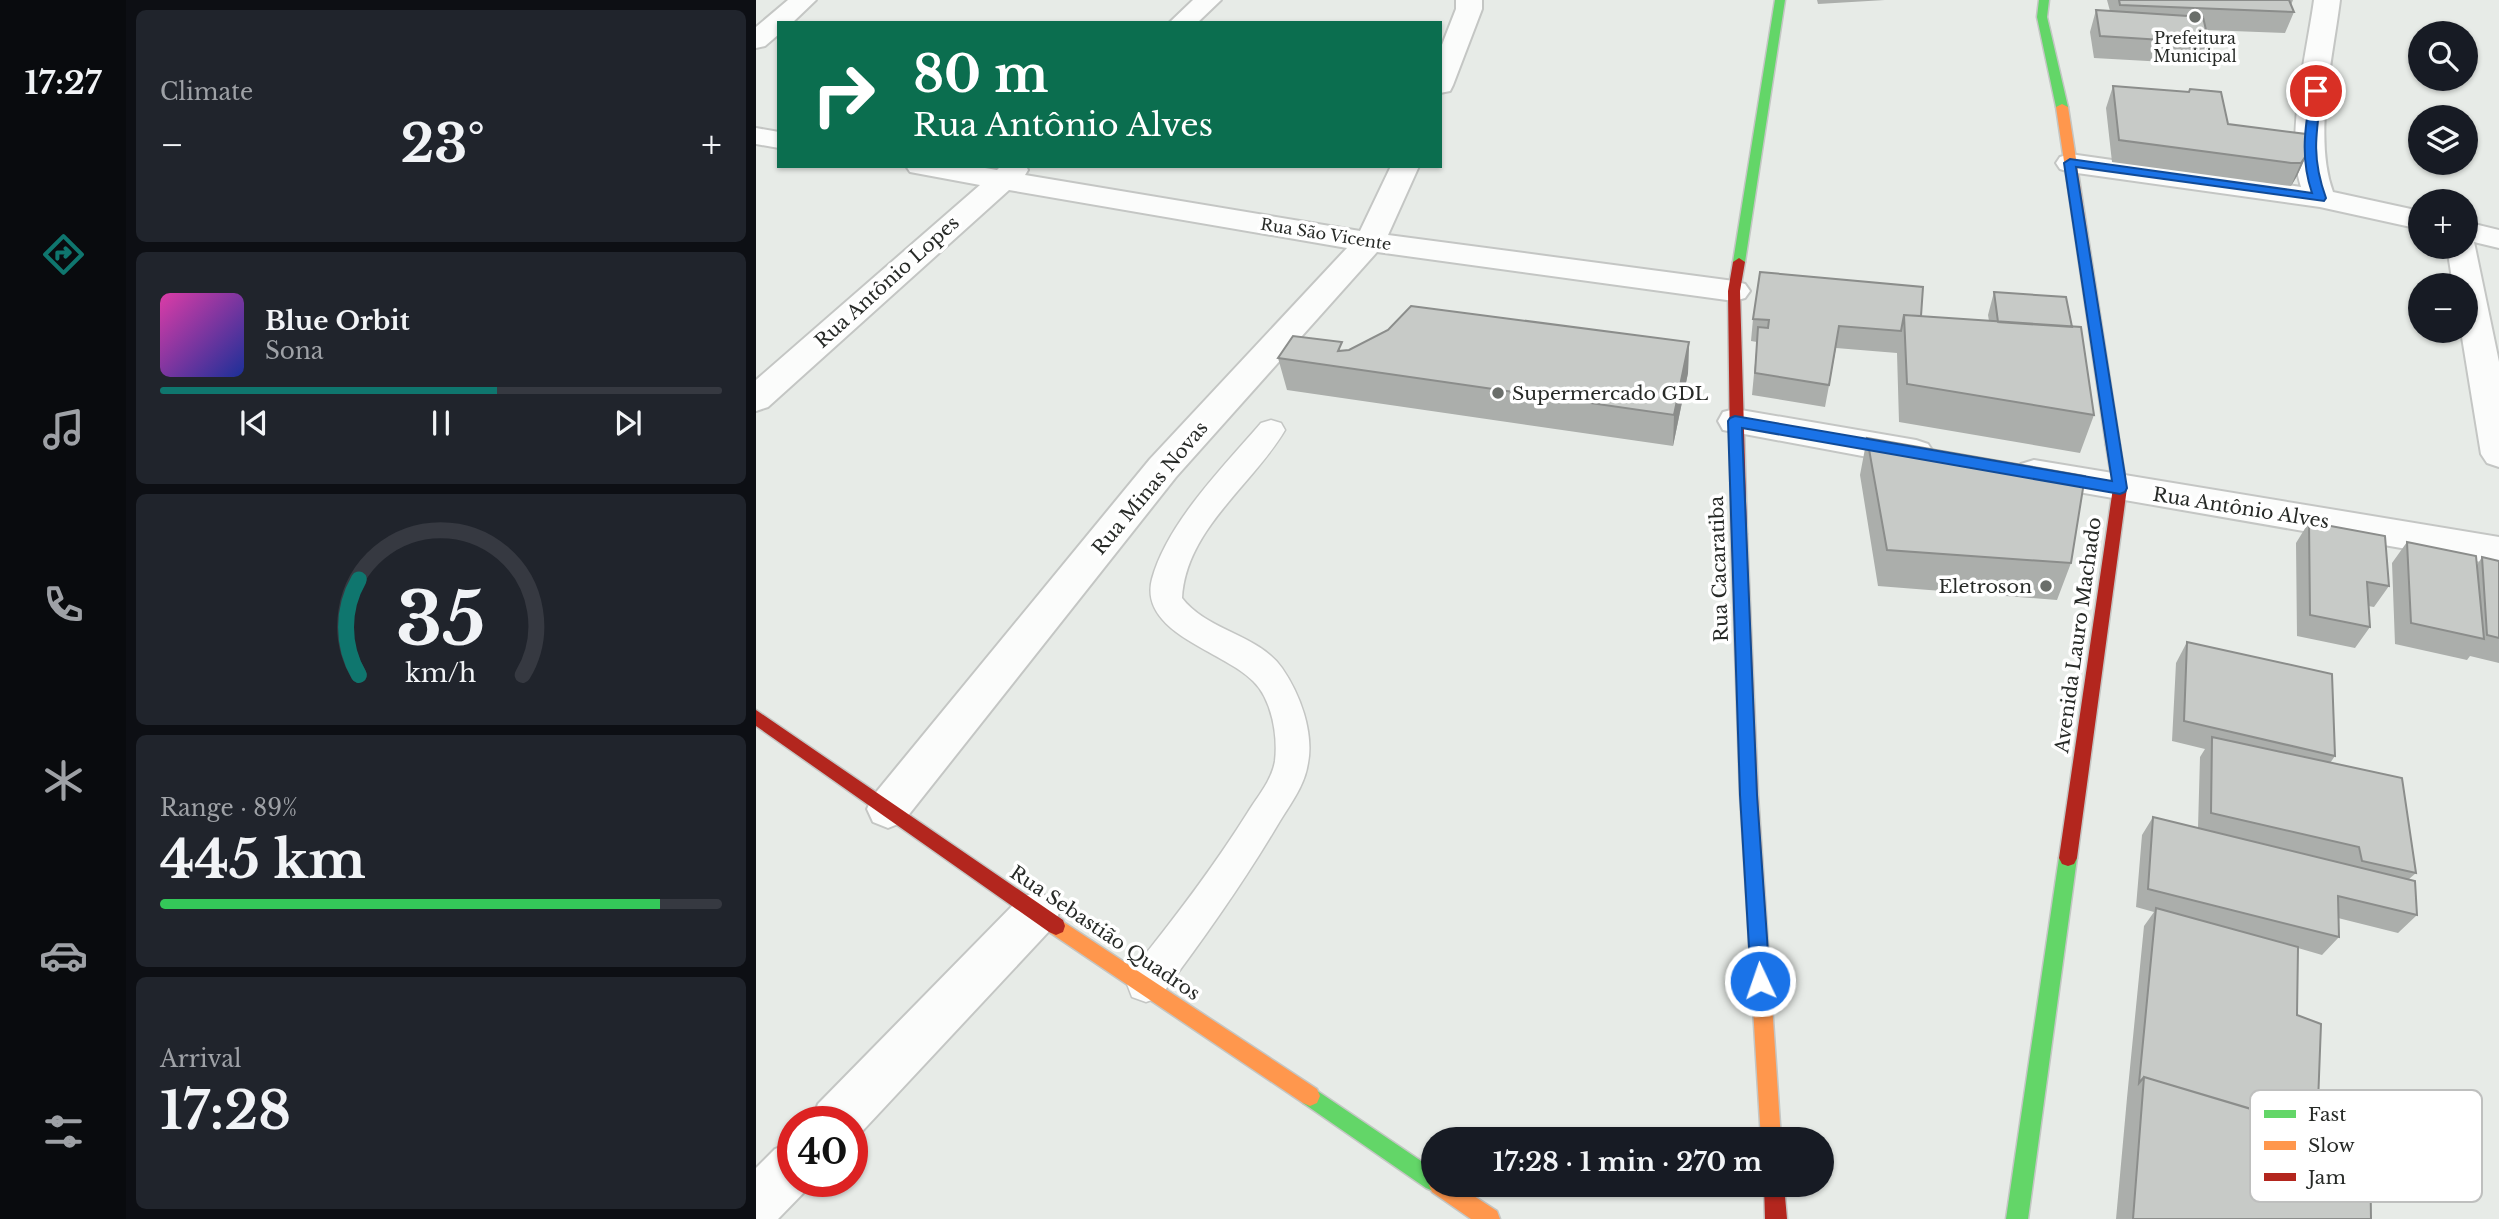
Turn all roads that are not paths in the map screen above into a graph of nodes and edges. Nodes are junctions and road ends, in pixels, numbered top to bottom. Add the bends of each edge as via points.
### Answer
1 (803, 0) edge
2 (1208, 0) edge
3 (1469, 0) edge
4 (1780, 0) edge
5 (2327, 0) edge
6 (2039, 8) edge
7 (778, 21) edge
8 (1184, 21) edge
9 (777, 22) edge
10 (756, 40) edge
11 (1442, 80) edge
12 (756, 136) edge
13 (777, 140) edge
14 (2070, 163) junction
15 (942, 168) edge
16 (1404, 168) edge
17 (1010, 174) edge
18 (2320, 198) junction
19 (2408, 217) edge
20 (2478, 234) edge
21 (2499, 239) edge
22 (1370, 242) junction
23 (2464, 259) edge
24 (1734, 291) junction
25 (756, 399) edge
26 (1735, 421) junction
27 (1271, 430) dead end
28 (2499, 454) edge
29 (1955, 460) edge
30 (1996, 467) edge
31 (2120, 488) junction
32 (2499, 551) edge
33 (756, 717) edge
34 (888, 809) junction
35 (1036, 913) junction
36 (1146, 984) junction
37 (851, 1106) edge
38 (1770, 1127) edge
39 (1421, 1173) edge
40 (777, 1183) edge
41 (1457, 1197) edge
42 (1775, 1197) edge
43 (756, 1205) edge
44 (1489, 1219) edge
45 (1776, 1219) edge
46 (2017, 1219) edge

1 - 7 street
2 - 8 street
3 - 11 street
4 - 24 street, Rua Cacaratiba
5 - 18 street via 2309,137 2311,172
6 - 14 street, Avenida Lauro Machado via 2060,93
9 - 10 street
12 - 13 street
14 - 18 street
14 - 31 street, Avenida Lauro Machado
15 - 17 street, Rua São Vicente
16 - 22 street, Rua Minas Novas
17 - 22 street, Rua São Vicente
17 - 25 street, Rua Antônio Lopes
18 - 19 street
20 - 21 street
22 - 24 street, Rua São Vicente
22 - 34 street, Rua Minas Novas via 1163,468
23 - 28 street
24 - 26 street, Rua Cacaratiba
26 - 29 street
26 - 38 street, Rua Cacaratiba via 1749,795
27 - 36 lane via 1202,515 1170,574 1165,596 1169,608 1184,621 1269,676 1290,726 1293,752 1288,774 1255,831
30 - 31 street, Rua Antônio Alves
31 - 32 street, Rua Antônio Alves
31 - 46 street, Avenida Lauro Machado
33 - 34 street, Rua Sebastião Quadros
34 - 35 street, Rua Sebastião Quadros
35 - 36 street, Rua Sebastião Quadros
35 - 37 street
36 - 39 street, Rua Sebastião Quadros
40 - 43 street
41 - 44 street
42 - 45 street

